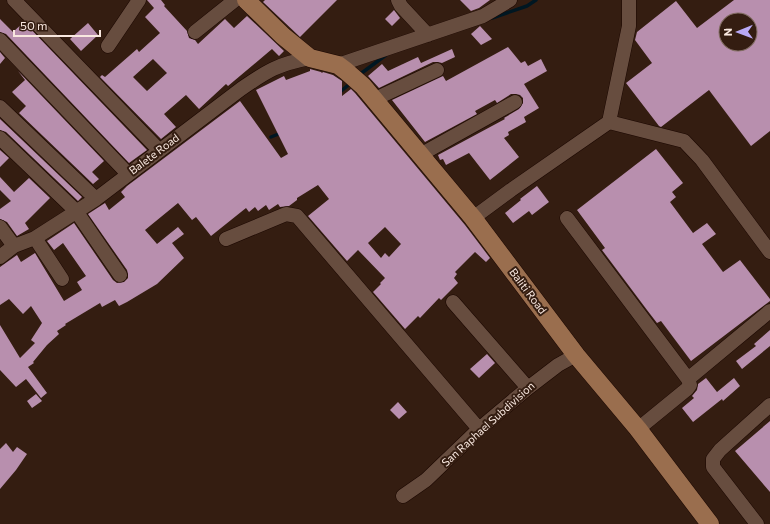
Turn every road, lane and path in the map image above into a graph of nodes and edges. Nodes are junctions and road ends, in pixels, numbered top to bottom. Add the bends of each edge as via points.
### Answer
1 (14, 0) edge
2 (139, 0) edge
3 (235, 0) edge
4 (246, 0) edge
5 (398, 0) edge
6 (629, 0) edge
7 (507, 1) edge
8 (195, 32) dead end
9 (428, 35) junction
10 (0, 40) edge
11 (108, 46) dead end
12 (310, 58) junction
13 (342, 68) junction
14 (437, 70) dead end
15 (375, 99) junction
16 (515, 102) dead end
17 (0, 107) edge
18 (609, 122) junction
19 (0, 138) edge
20 (159, 150) junction
21 (420, 155) junction
22 (128, 174) junction
23 (96, 199) junction
24 (76, 211) junction
25 (473, 218) junction
26 (567, 218) dead end
27 (0, 227) edge
28 (35, 238) junction
29 (226, 239) dead end
30 (14, 246) junction
31 (770, 252) edge
32 (0, 256) edge
33 (120, 275) dead end
34 (62, 279) dead end
35 (453, 302) dead end
36 (770, 312) edge
37 (576, 354) junction
38 (688, 379) junction
39 (528, 388) junction
40 (770, 405) edge
41 (479, 429) junction
42 (638, 429) junction
43 (403, 496) dead end
44 (710, 524) edge
45 (757, 524) edge

1 - 20 street
2 - 11 street
3 - 8 street
4 - 12 main road
5 - 9 street
6 - 18 street via 629,26
7 - 9 street via 483,16
9 - 13 street
10 - 22 street
12 - 13 main road
12 - 20 street, Balete Road via 289,62 265,72
13 - 15 main road, Baliti Road
14 - 15 street
15 - 21 main road, Baliti Road
16 - 21 street
17 - 23 street
18 - 25 street
18 - 31 street via 684,141 702,160
19 - 24 street
20 - 22 street, Balete Road
21 - 25 main road, Baliti Road
22 - 23 street, Balete Road
23 - 24 street, Balete Road
24 - 28 street, Balete Road
24 - 33 street
25 - 37 main road, Baliti Road
26 - 38 street
27 - 30 street
28 - 30 street, Balete Road
28 - 34 street
29 - 41 street via 286,214 297,216
30 - 32 street, Balete Road
35 - 39 street
36 - 38 street
37 - 39 street, San Raphael Subdivision
37 - 42 main road, Baliti Road
38 - 42 street via 690,384 687,389
39 - 41 street, San Raphael Subdivision
40 - 45 street via 713,459 713,467
41 - 43 street, San Raphael Subdivision via 426,480
42 - 44 main road, Baliti Road

